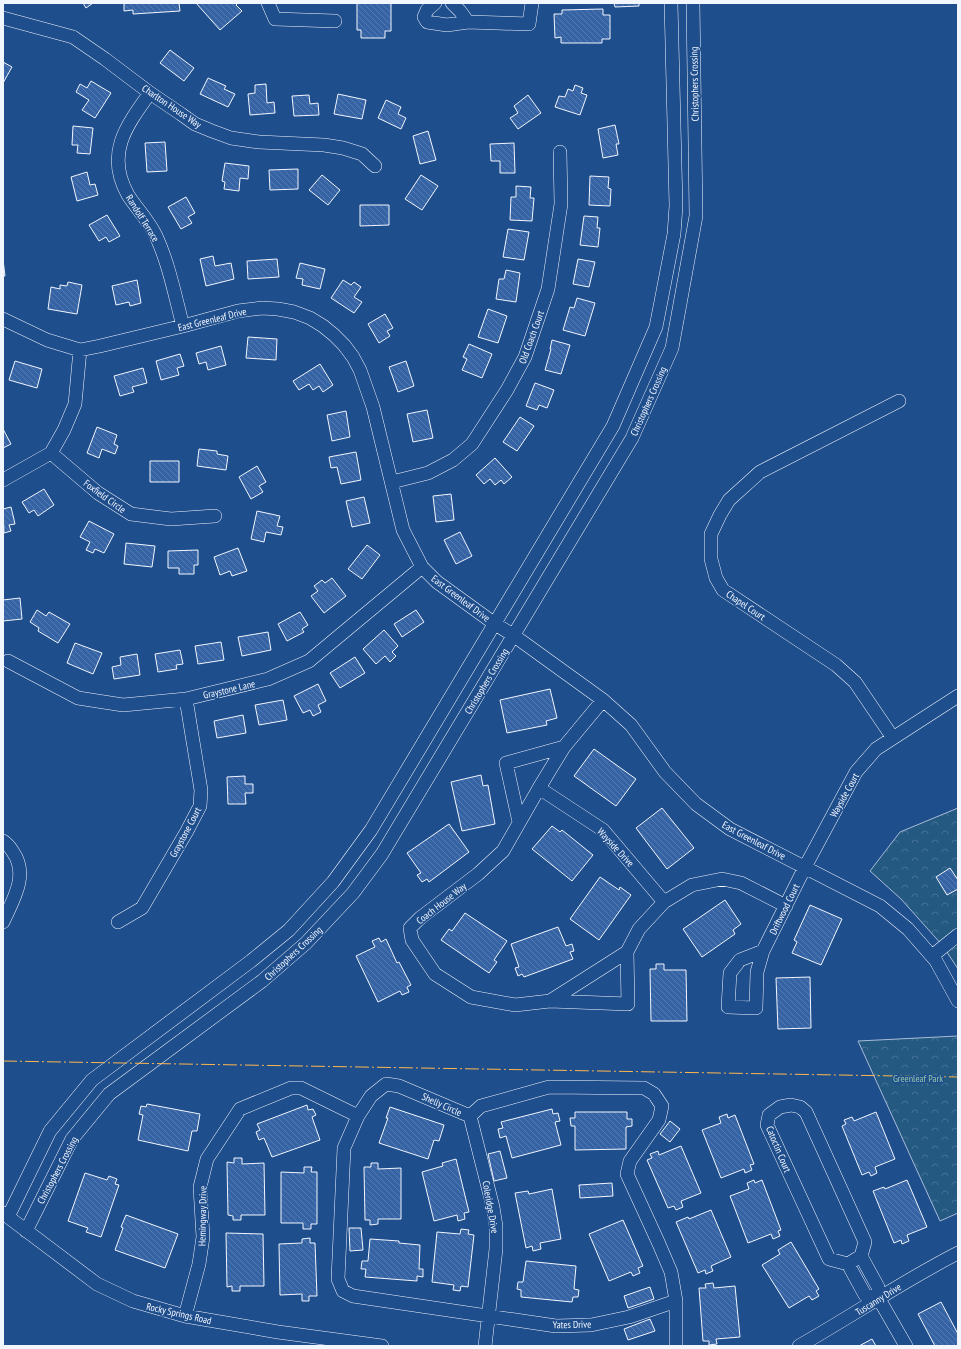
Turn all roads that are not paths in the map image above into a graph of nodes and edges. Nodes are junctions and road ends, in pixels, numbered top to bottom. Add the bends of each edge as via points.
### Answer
1 (268, 3) edge
2 (435, 3) edge
3 (452, 3) edge
4 (532, 3) edge
5 (671, 3) edge
6 (692, 3) edge
7 (3, 18) edge
8 (335, 21) dead end
9 (468, 22) junction
10 (150, 93) junction
11 (560, 152) dead end
12 (374, 166) dead end
13 (3, 319) edge
14 (183, 326) junction
15 (80, 350) junction
16 (899, 401) dead end
17 (51, 453) junction
18 (3, 480) edge
19 (392, 482) junction
20 (215, 516) dead end
21 (422, 567) junction
22 (495, 624) junction
23 (513, 636) junction
24 (8, 661) dead end
25 (958, 696) edge
26 (186, 699) junction
27 (603, 700) junction
28 (893, 738) junction
29 (564, 748) junction
30 (539, 788) junction
31 (519, 822) junction
32 (3, 841) edge
33 (805, 867) junction
34 (664, 902) junction
35 (786, 906) junction
36 (3, 922) edge
37 (118, 922) dead end
38 (958, 935) edge
39 (763, 951) dead end
40 (627, 952) junction
41 (932, 956) junction
42 (550, 1001) junction
43 (958, 1001) edge
44 (358, 1116) junction
45 (470, 1116) junction
46 (6, 1215) edge
47 (26, 1231) junction
48 (958, 1253) edge
49 (861, 1256) junction
50 (848, 1264) junction
51 (879, 1299) junction
52 (676, 1301) junction
53 (185, 1316) junction
54 (488, 1317) junction
55 (382, 1346) edge
56 (485, 1346) edge
57 (676, 1346) edge
58 (799, 1346) edge
59 (906, 1346) edge

1 - 8 street via 275,20
2 - 9 street via 424,17 427,22 447,25
3 - 9 street
4 - 9 street via 529,24
5 - 22 street, Christophers Crossing via 676,206 674,234 656,327 613,426
6 - 23 street, Christophers Crossing via 696,216 672,348 632,438
7 - 10 street, Charlton House Way via 73,37
10 - 12 street, Charlton House Way via 195,124 232,138 344,148 362,154
10 - 14 street, Randolf Terrace via 125,131 118,158 119,172 128,195 154,232 162,250
11 - 19 street, Old Coach Court via 561,204 548,289 525,357 472,444 453,460 428,473
13 - 15 street, East Greenleaf Drive via 47,340
14 - 15 street, East Greenleaf Drive
14 - 19 street, East Greenleaf Drive via 238,311 262,308 294,312 323,326 344,345 360,370 373,407
15 - 17 street via 75,404
16 - 28 street, Chapel Court via 760,472 729,500 711,534 711,559 716,578 723,590 850,677
17 - 18 street
17 - 20 street, Foxfield Circle via 98,493 131,514 171,519
19 - 21 street, East Greenleaf Drive via 403,530
21 - 22 street, East Greenleaf Drive via 437,582
21 - 26 street, Graystone Lane via 308,661 268,679
22 - 23 street, East Greenleaf Drive
22 - 46 street, Christophers Crossing via 371,830 333,882 289,930 251,962 92,1080 50,1131
23 - 27 street, East Greenleaf Drive
23 - 47 street, Christophers Crossing via 382,854 353,893 306,943 262,981 109,1094 72,1139
24 - 26 street, Graystone Lane via 78,698 124,705
25 - 28 street, Wayside Court
26 - 37 street, Graystone Court via 201,790 200,806 142,908
27 - 29 street, Coach House Way
27 - 33 street, East Greenleaf Drive via 631,726 665,772 696,804 730,829
28 - 33 street, Wayside Court via 876,749 856,772
29 - 30 street, Coach House Way
29 - 31 street via 506,763
30 - 31 street, Coach House Way
30 - 34 street, Wayside Drive via 603,830
31 - 42 street, Coach House Way via 504,851 410,928 412,940 435,974 471,997 515,1005
32 - 36 street via 8,843 21,870 18,891
33 - 35 street, Driftwood Court
33 - 41 street, East Greenleaf Drive via 880,906 908,929
34 - 35 street, Coach House Way via 692,885 722,879 741,883
34 - 40 street, Coach House Way via 639,929
35 - 39 street, Driftwood Court
38 - 41 street
40 - 42 street, Coach House Way
40 - 42 street via 628,1004
41 - 43 street, East Greenleaf Drive
44 - 45 street, Shelly Circle via 371,1096 386,1084 399,1086
44 - 53 street, Hemingway Drive via 301,1088 291,1088 240,1109 207,1159 200,1187 203,1237 199,1264
44 - 54 street, Shelly Circle via 344,1148 338,1279 343,1291 353,1296
45 - 52 street, Shelly Circle via 481,1106 549,1087 644,1088 654,1094 662,1106 659,1120 630,1161 627,1174 671,1272
45 - 54 street, Coleridge Drive via 496,1226 496,1249
46 - 47 street, Rocky Springs Road
47 - 53 street, Rocky Springs Road via 97,1284 133,1301
48 - 51 street, Tuscanny Drive
49 - 50 street
49 - 50 street, Catoctin Court via 865,1242 806,1112 791,1105 780,1107 769,1115 767,1125 829,1259
49 - 51 street via 878,1287
50 - 51 street via 865,1295
51 - 58 street, Tuscanny Drive
51 - 59 street
52 - 54 street, Yates Drive via 591,1325 556,1326
52 - 57 street, Shelly Circle
53 - 55 street, Rocky Springs Road
54 - 56 street, Coleridge Drive

